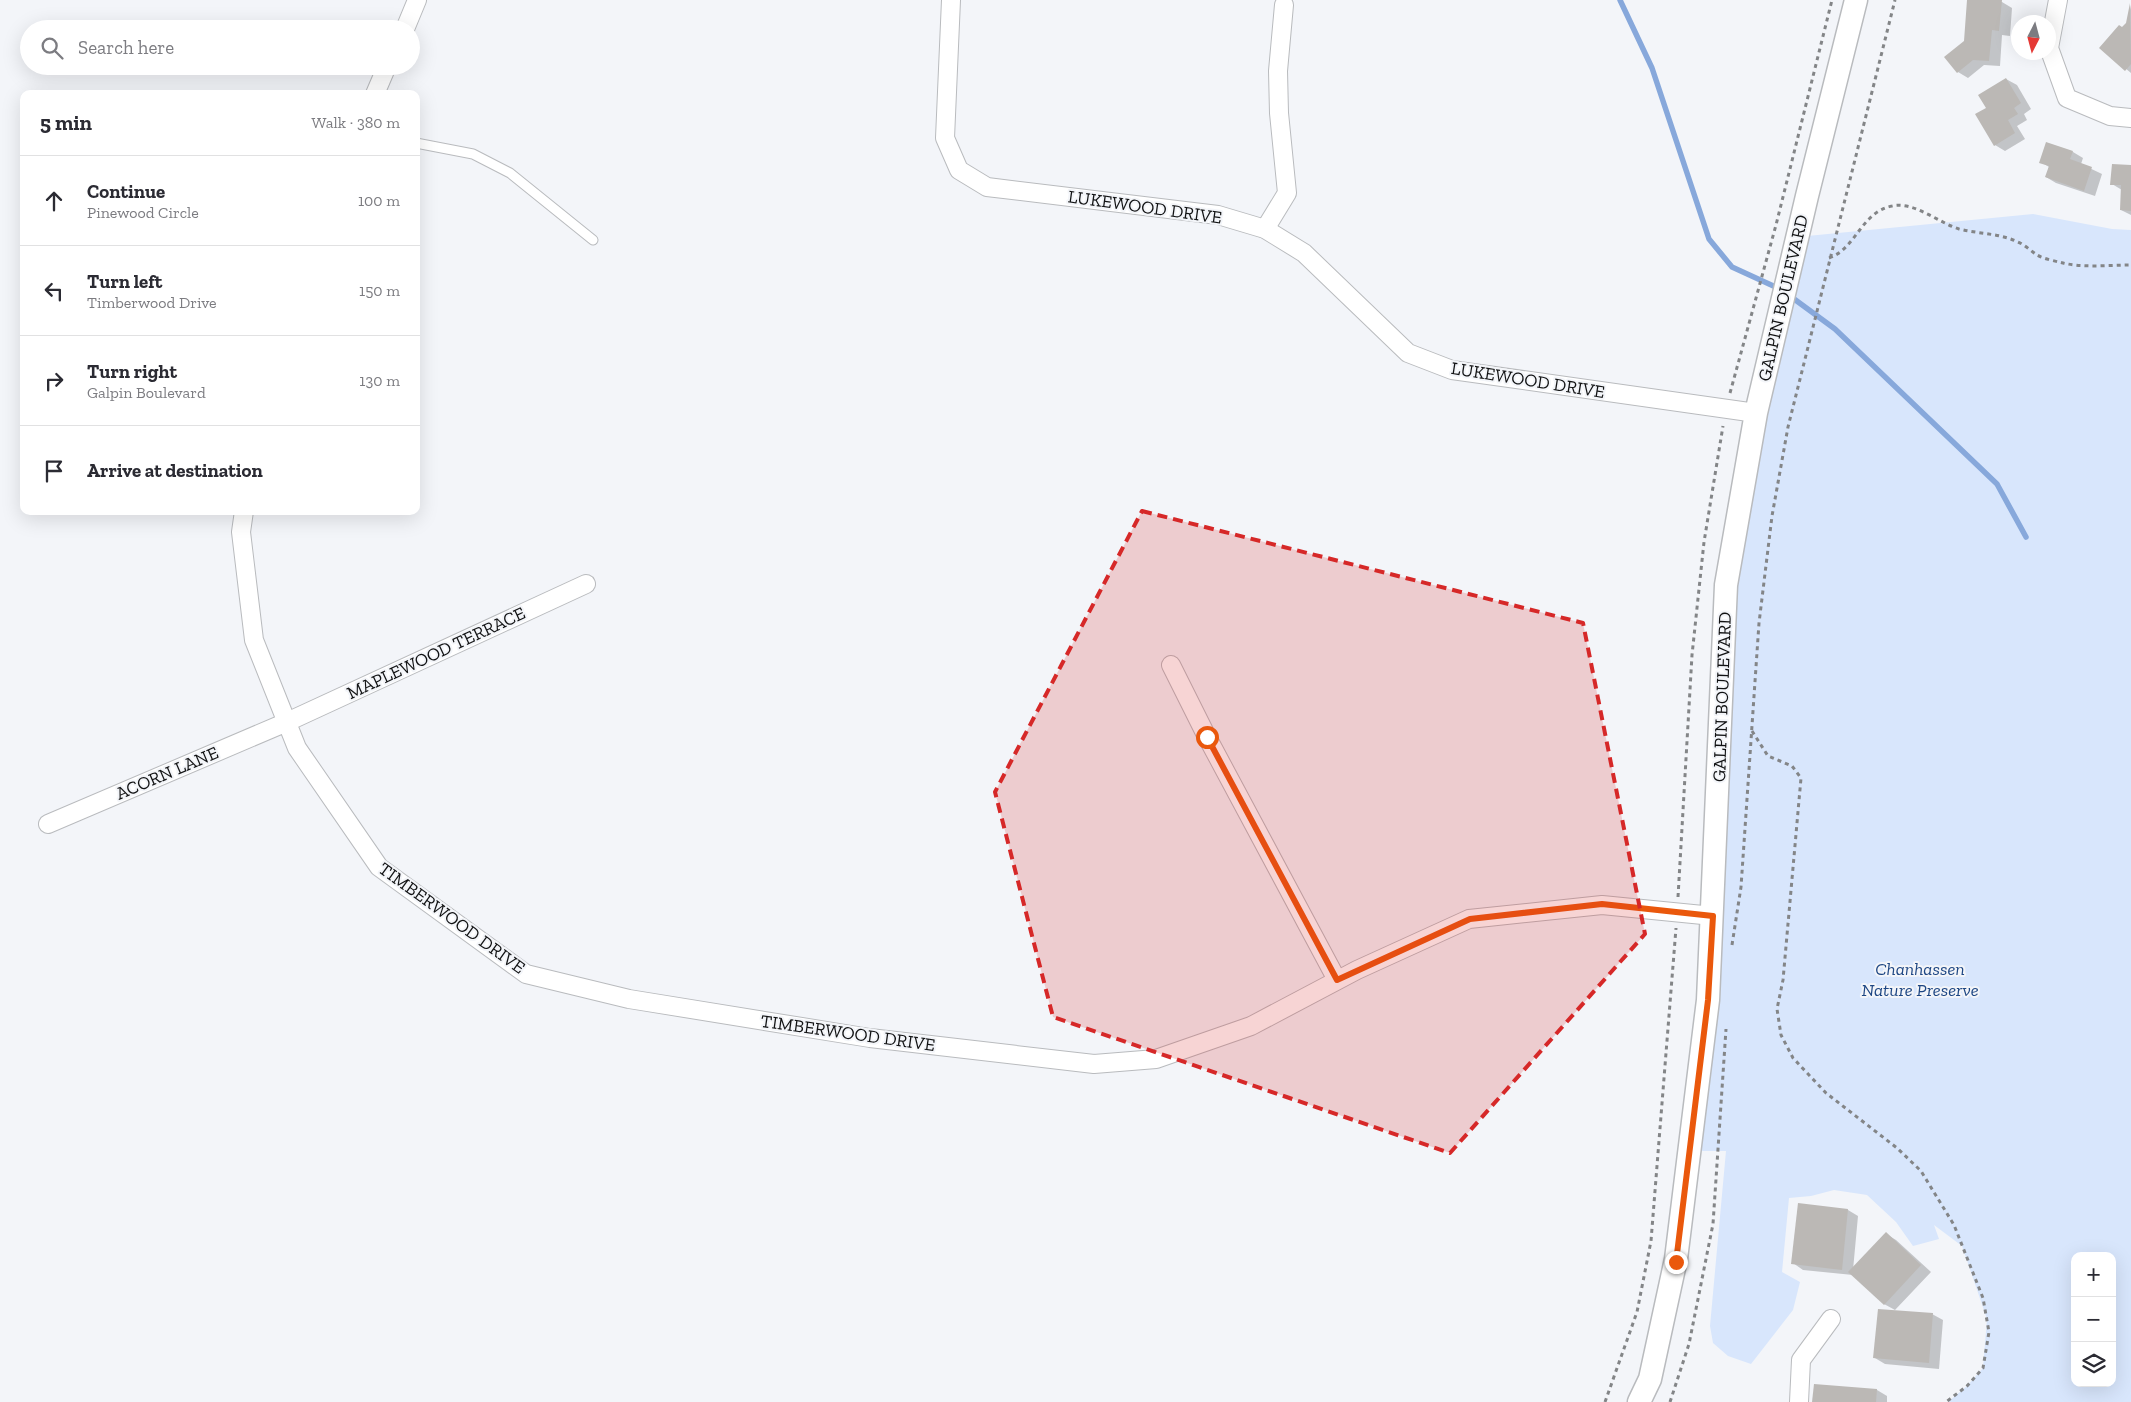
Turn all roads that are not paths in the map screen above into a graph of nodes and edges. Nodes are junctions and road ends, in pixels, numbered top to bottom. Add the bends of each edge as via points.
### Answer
1 (418, 0) edge
2 (951, 0) edge
3 (1856, 0) edge
4 (2058, 0) edge
5 (1284, 5) dead end
6 (408, 20) edge
7 (384, 75) edge
8 (377, 90) edge
9 (2131, 118) edge
10 (420, 144) edge
11 (1265, 229) junction
12 (593, 240) dead end
13 (1756, 413) junction
14 (243, 515) edge
15 (586, 584) dead end
16 (1171, 665) dead end
17 (287, 722) junction
18 (48, 824) dead end
19 (1713, 916) junction
20 (1337, 980) junction
21 (1831, 1319) dead end
22 (1639, 1402) edge
23 (1799, 1402) edge

1 - 6 street
2 - 11 street, LUKEWOOD DRIVE via 945,138 959,170 987,187 1218,215
3 - 13 street, GALPIN BOULEVARD
4 - 9 street via 2049,48 2067,98 2110,116
5 - 11 street via 1278,71 1288,193
7 - 8 street
10 - 12 lane via 473,154 510,173
11 - 13 street, LUKEWOOD DRIVE via 1304,253 1408,353 1452,370
13 - 19 street, GALPIN BOULEVARD via 1726,586
14 - 17 street, TIMBERWOOD DRIVE via 241,532 254,640
15 - 17 street, MAPLEWOOD TERRACE
16 - 20 street
17 - 18 street, ACORN LANE
17 - 20 street, TIMBERWOOD DRIVE via 297,748 379,867 526,974 629,1000 870,1038 1094,1064 1156,1059 1250,1026
19 - 20 street, TIMBERWOOD DRIVE via 1602,904 1470,919
19 - 22 street, GALPIN BOULEVARD via 1708,1000 1676,1259 1650,1379
21 - 23 street via 1801,1360

